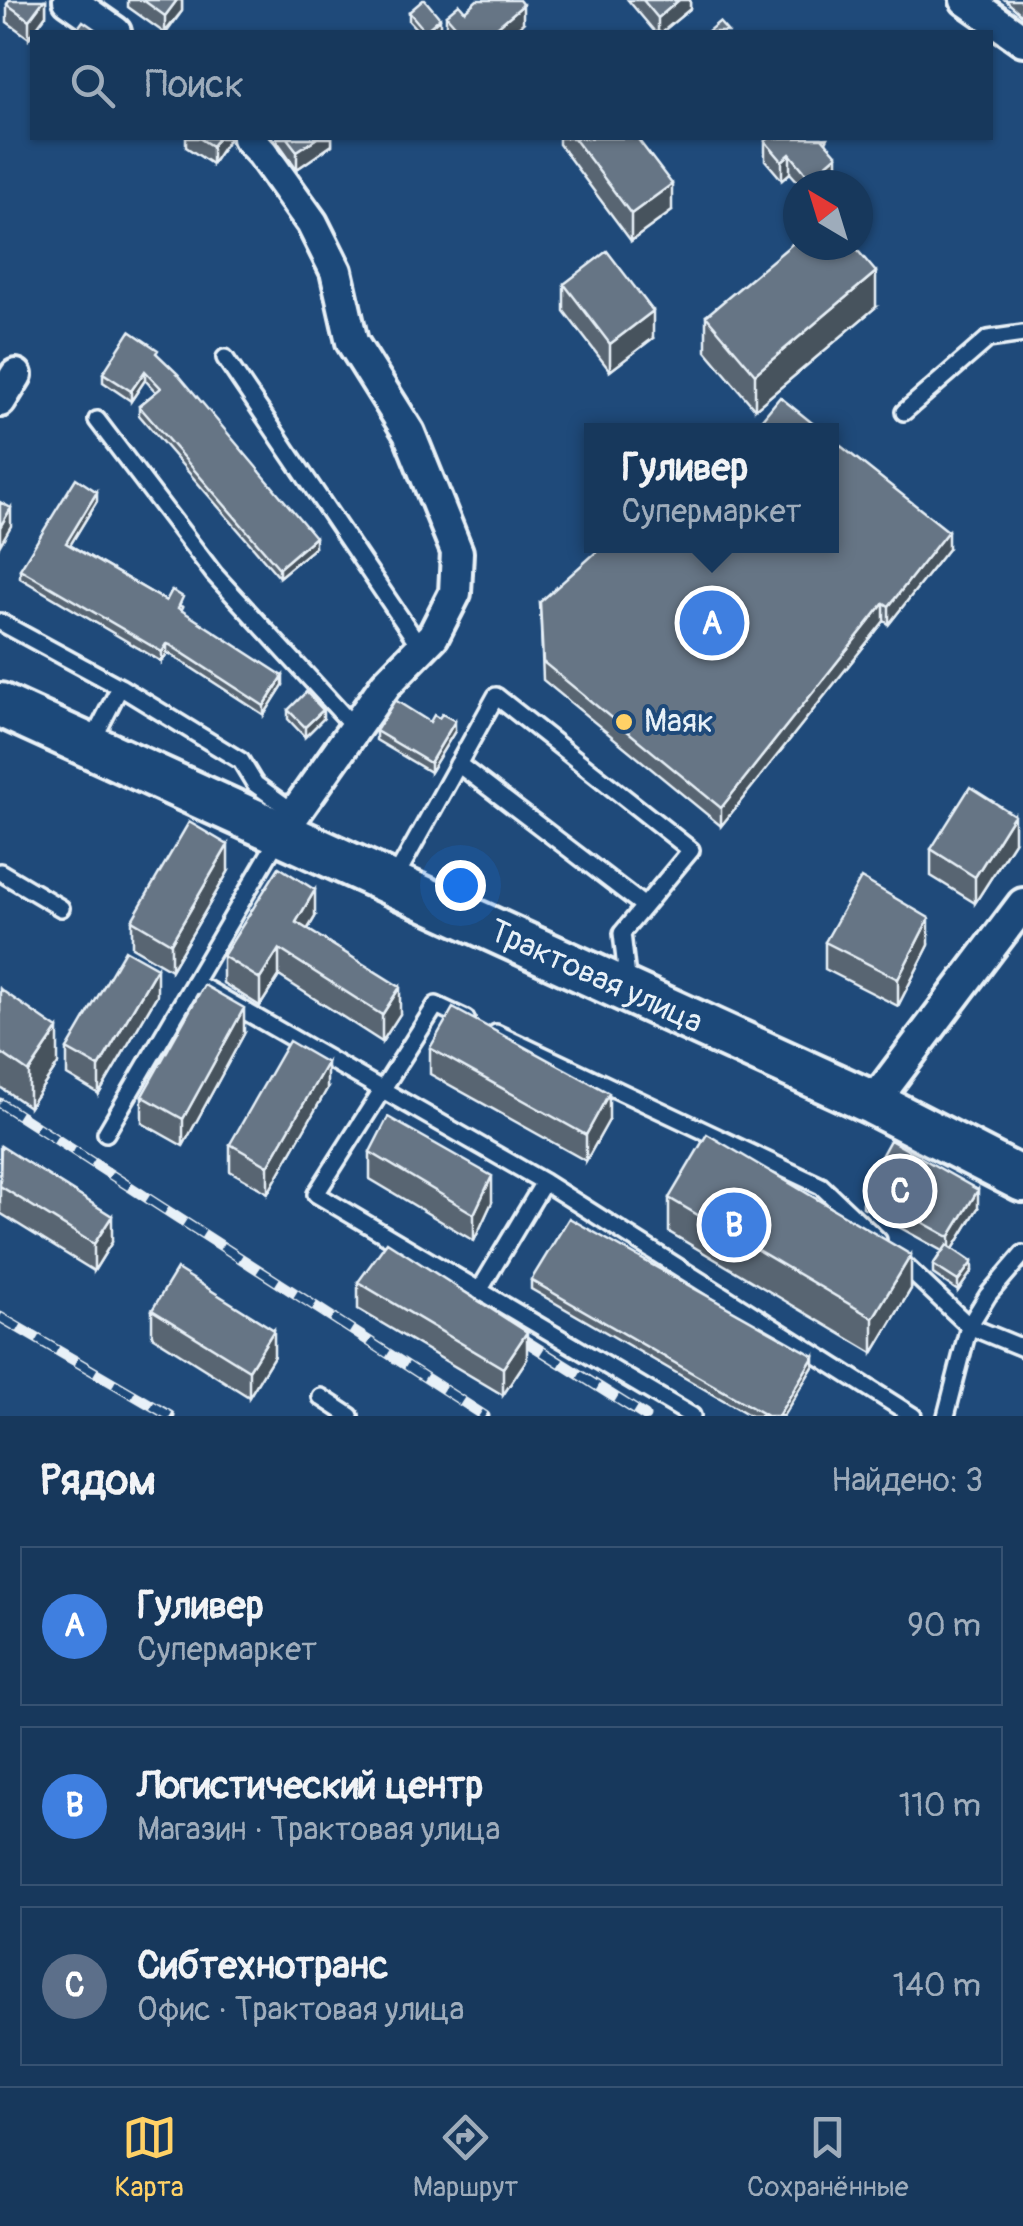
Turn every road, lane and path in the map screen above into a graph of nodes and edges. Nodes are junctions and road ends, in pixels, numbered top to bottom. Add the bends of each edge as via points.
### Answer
1 (69, 0) edge
2 (966, 0) edge
3 (112, 30) edge
4 (1023, 40) edge
5 (250, 140) edge
6 (1023, 334) edge
7 (225, 358) dead end
8 (904, 412) dead end
9 (97, 420) dead end
10 (0, 622) edge
11 (421, 648) junction
12 (120, 688) junction
13 (0, 705) edge
14 (355, 728) junction
15 (90, 746) junction
16 (458, 764) junction
17 (288, 823) junction
18 (0, 872) edge
19 (392, 884) junction
20 (1023, 904) edge
21 (644, 906) junction
22 (61, 908) dead end
23 (194, 982) junction
24 (628, 991) junction
25 (382, 1088) junction
26 (873, 1103) junction
27 (106, 1133) dead end
28 (1023, 1180) edge
29 (544, 1182) junction
30 (1023, 1254) edge
31 (479, 1291) junction
32 (969, 1326) junction
33 (1023, 1348) edge
34 (321, 1397) dead end
35 (952, 1413) edge
36 (350, 1416) edge
37 (692, 1416) edge
38 (913, 1416) edge

1 - 3 street
2 - 4 street
5 - 11 street via 312,223 336,271 352,342 409,433 458,552 455,593
6 - 8 lane via 988,340
7 - 11 lane
9 - 14 lane via 214,574
10 - 12 lane
11 - 14 street
12 - 15 lane
12 - 17 lane via 242,760
13 - 15 main road, Трактовая улица
14 - 17 street
15 - 17 main road, Трактовая улица
16 - 19 lane
16 - 21 lane
16 - 21 lane via 496,696 691,850
17 - 19 main road, Трактовая улица
17 - 23 lane
18 - 22 lane
19 - 24 main road, Трактовая улица
20 - 26 street
21 - 24 lane via 622,933
23 - 25 lane
23 - 27 lane
24 - 26 main road, Трактовая улица
25 - 29 lane
25 - 31 lane via 316,1194
25 - 32 lane via 436,1005 821,1186
26 - 28 main road, Трактовая улица
29 - 31 lane
29 - 38 lane
30 - 32 lane
31 - 37 lane
32 - 33 lane
32 - 35 lane
34 - 36 lane

